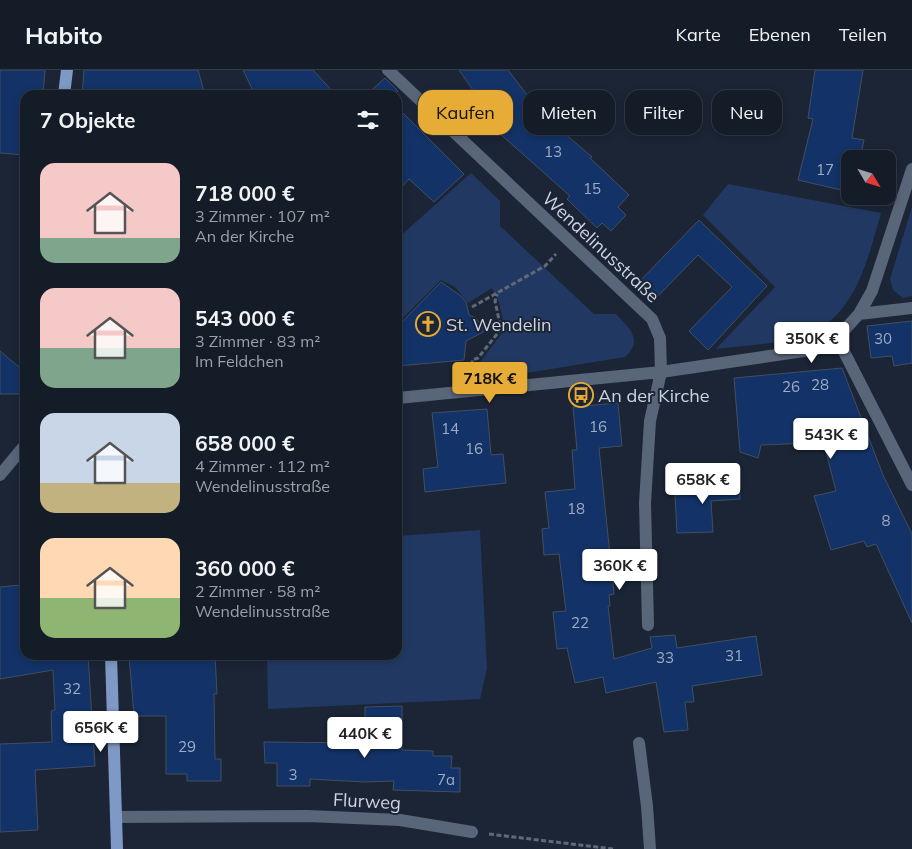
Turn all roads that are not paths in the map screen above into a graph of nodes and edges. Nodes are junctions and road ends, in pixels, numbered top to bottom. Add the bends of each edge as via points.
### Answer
1 (67, 70) edge
2 (388, 70) edge
3 (65, 90) edge
4 (912, 169) edge
5 (912, 308) edge
6 (859, 314) junction
7 (837, 338) junction
8 (661, 372) junction
9 (402, 398) edge
10 (20, 451) edge
11 (0, 475) edge
12 (912, 485) edge
13 (648, 625) dead end
14 (111, 660) edge
15 (639, 743) dead end
16 (117, 817) junction
17 (472, 832) road end
18 (117, 849) edge
19 (650, 849) edge

1 - 3 main road
2 - 8 street, Wendelinusstraße via 652,319 660,338
4 - 6 street via 872,291
5 - 6 street
6 - 7 street
7 - 8 street via 818,349
7 - 12 street
8 - 9 street
8 - 13 street, Wendelinusstraße via 650,421 644,503
10 - 11 street
14 - 16 main road
15 - 19 street
16 - 17 street, Flurweg via 308,816 400,820
16 - 18 main road

